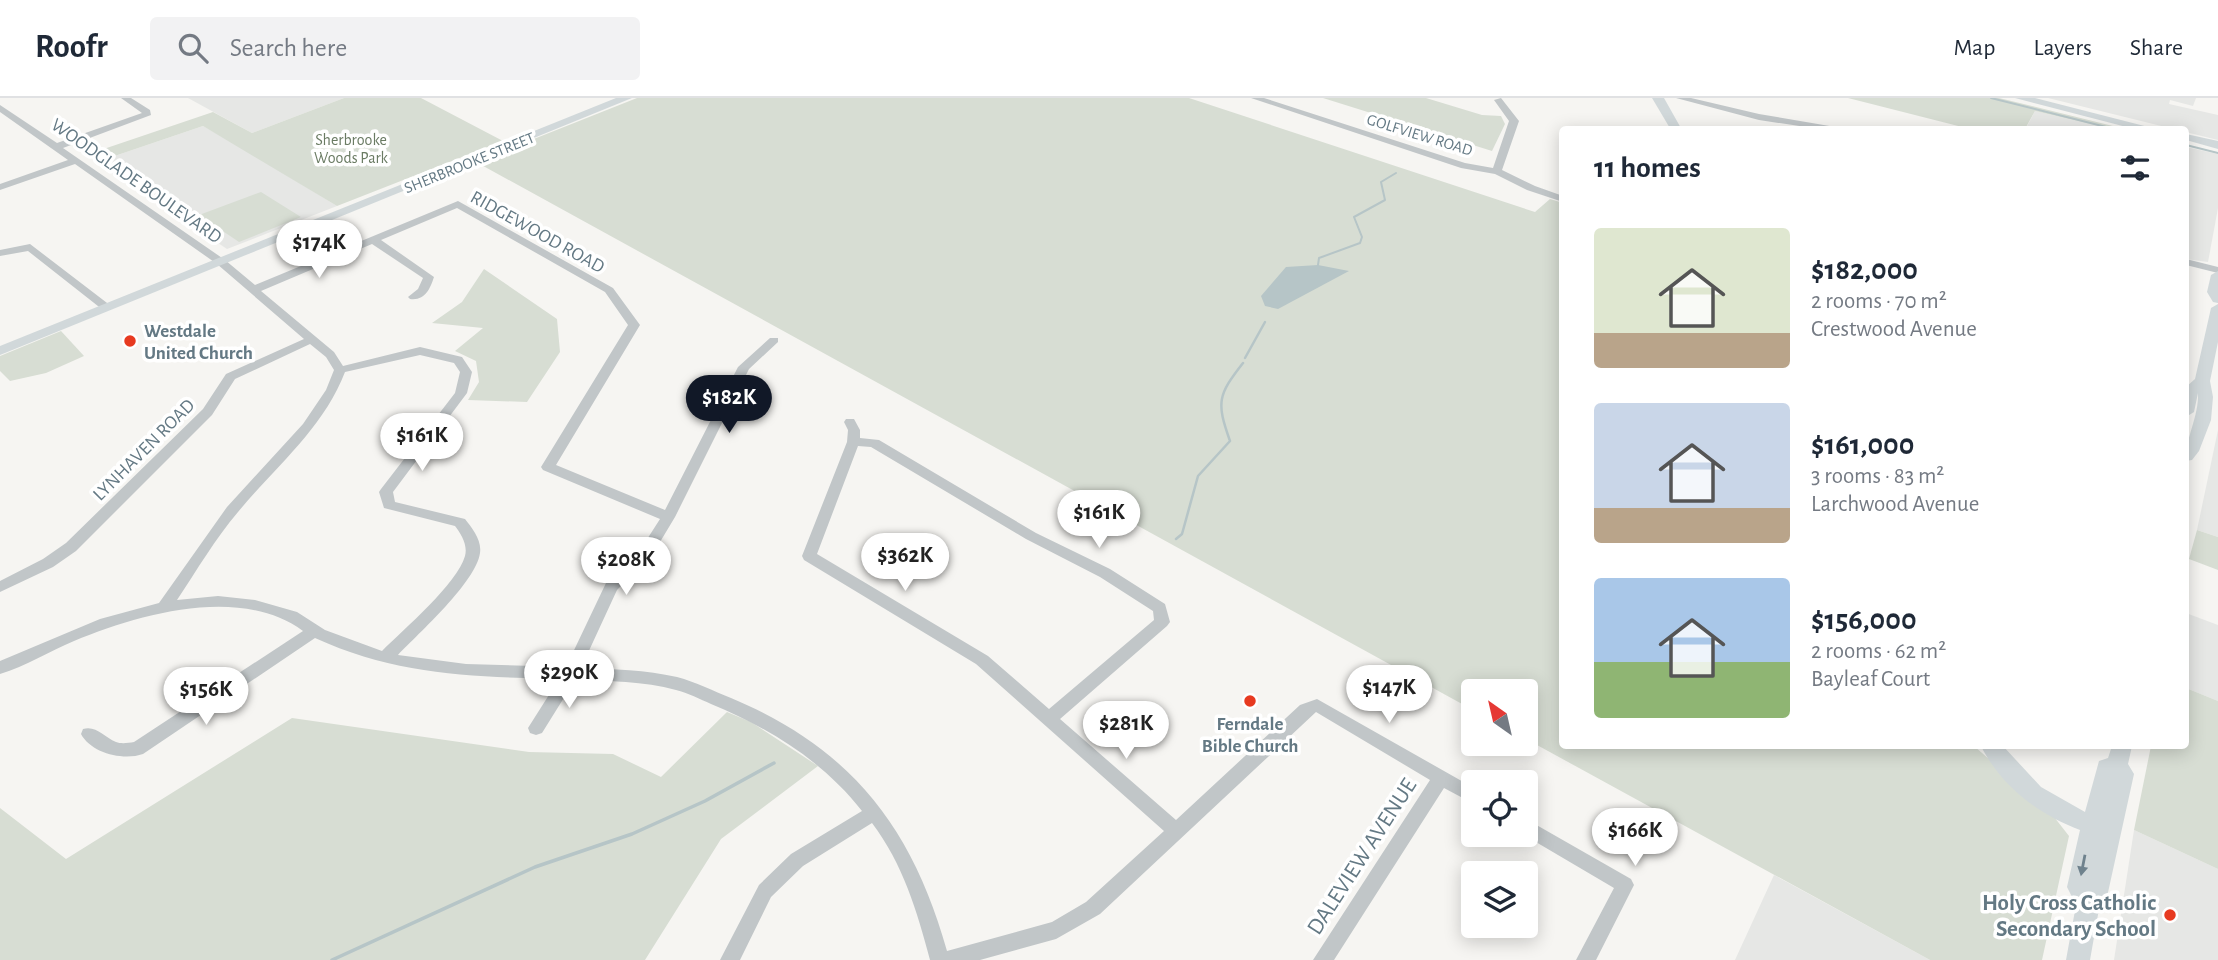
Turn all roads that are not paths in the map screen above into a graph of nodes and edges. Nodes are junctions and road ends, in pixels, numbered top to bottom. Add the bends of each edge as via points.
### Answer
1 (10, 98) edge
2 (125, 98) edge
3 (626, 98) edge
4 (1255, 98) edge
5 (1658, 98) edge
6 (1680, 98) edge
7 (2021, 98) edge
8 (1496, 99) edge
9 (0, 101) edge
10 (0, 108) edge
11 (2122, 123) junction
12 (1675, 126) edge
13 (1821, 126) edge
14 (2129, 126) edge
15 (2136, 126) edge
16 (2189, 140) edge
17 (56, 147) junction
18 (2218, 147) edge
19 (75, 161) junction
20 (1497, 171) junction
21 (0, 187) edge
22 (1559, 198) edge
23 (373, 240) junction
24 (0, 253) edge
25 (221, 262) junction
26 (2189, 263) edge
27 (2218, 273) edge
28 (253, 290) junction
29 (414, 297) dead end
30 (2218, 299) edge
31 (107, 308) junction
32 (2218, 308) edge
33 (310, 340) junction
34 (774, 340) dead end
35 (0, 351) edge
36 (340, 370) junction
37 (2202, 381) junction
38 (2189, 396) edge
39 (850, 422) dead end
40 (853, 442) junction
41 (2189, 453) edge
42 (668, 517) junction
43 (1, 586) edge
44 (164, 607) junction
45 (315, 631) junction
46 (385, 658) junction
47 (0, 668) edge
48 (571, 673) junction
49 (1050, 718) junction
50 (536, 727) dead end
51 (89, 734) dead end
52 (1997, 753) edge
53 (2120, 755) edge
54 (1441, 778) junction
55 (1461, 790) edge
56 (874, 813) junction
57 (2101, 828) junction
58 (1178, 832) junction
59 (1538, 834) edge
60 (730, 960) edge
61 (940, 960) edge
62 (948, 960) edge
63 (1323, 960) edge
64 (1586, 960) edge
65 (2078, 960) edge

1 - 9 street
2 - 17 street via 146,115
3 - 25 main road, SHERBROOKE STREET
4 - 20 street, GOLFVIEW ROAD via 1464,166
5 - 12 main road
6 - 13 street
7 - 11 main road
8 - 20 street via 1514,121
10 - 17 street, WOODGLADE BOULEVARD
11 - 14 main road
11 - 15 main road
16 - 18 main road
17 - 19 street, WOODGLADE BOULEVARD
19 - 21 street
19 - 25 street, WOODGLADE BOULEVARD
20 - 22 street, GOLFVIEW ROAD
23 - 28 street, RIDGEWOOD ROAD
23 - 29 street via 429,277
23 - 42 street, RIDGEWOOD ROAD via 458,204 609,290 634,324 548,467
24 - 31 street via 30,247
25 - 28 street, WOODGLADE BOULEVARD
25 - 31 main road, SHERBROOKE STREET
26 - 27 street
27 - 30 main road via 2214,292
28 - 33 street, WOODGLADE BOULEVARD
31 - 35 main road, SHERBROOKE STREET
32 - 37 main road
33 - 36 street, WOODGLADE BOULEVARD via 330,355
33 - 43 street, LYNHAVEN ROAD via 230,377 208,412 71,547 48,564
34 - 42 street via 744,367
36 - 44 street via 320,412 233,509
36 - 46 street via 420,351 458,360 466,372 461,393 386,492 389,505 460,522 471,539 472,556 460,578
37 - 38 main road
37 - 41 main road via 2208,395
39 - 40 street via 855,430
40 - 49 street via 809,556 982,660
40 - 49 street via 874,443 1160,608 1162,622
42 - 48 street via 649,548 611,587
44 - 45 street via 223,602 261,607 294,617
44 - 47 street via 105,624
45 - 46 street
45 - 51 street via 137,749 116,750
46 - 48 street via 437,667
48 - 50 street
48 - 56 street via 671,682 760,715 819,754
49 - 58 street
52 - 57 main road via 2014,779 2037,798
53 - 57 main road via 2123,774
54 - 55 street
54 - 58 street via 1317,705 1306,710
54 - 63 street, DALEVIEW AVENUE
56 - 60 street via 797,860 765,891
56 - 61 street via 917,886
57 - 65 main road via 2096,897 2088,904
58 - 62 street via 1093,908 1056,930
59 - 64 street via 1625,884

